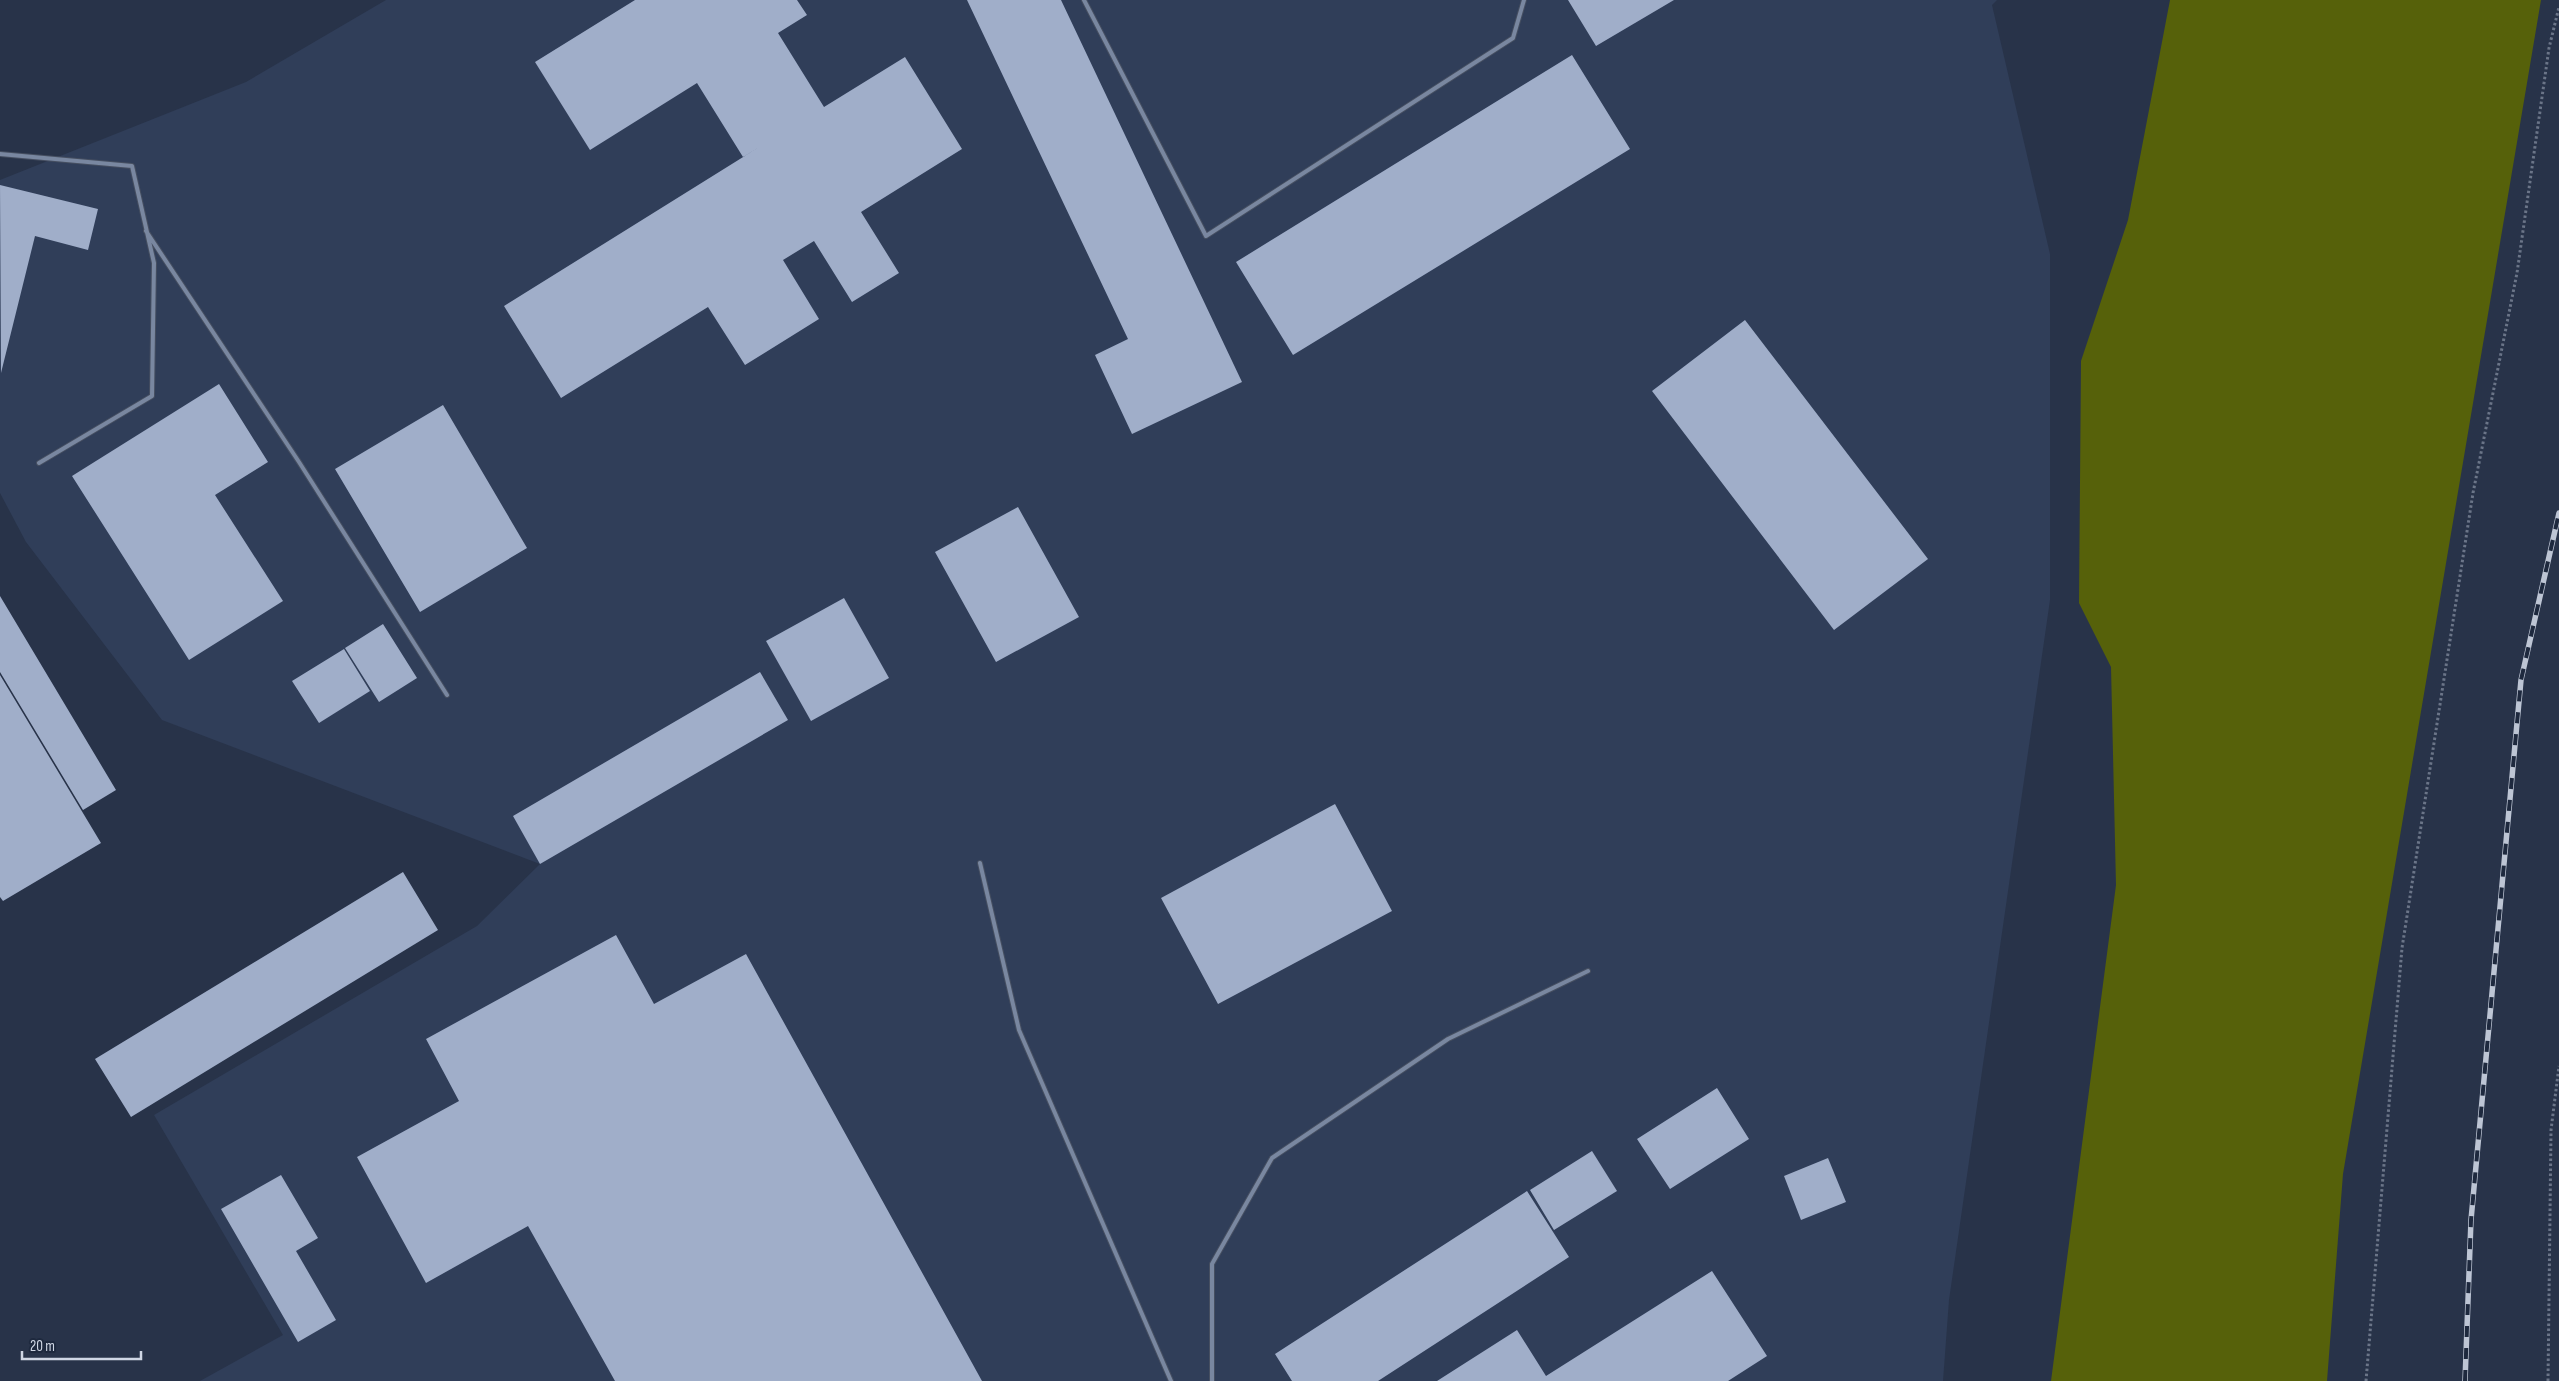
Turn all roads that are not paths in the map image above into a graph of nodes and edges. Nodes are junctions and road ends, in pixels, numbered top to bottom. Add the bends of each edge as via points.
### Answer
1 (1084, 0) edge
2 (1524, 0) edge
3 (0, 154) edge
4 (146, 230) junction
5 (40, 463) dead end
6 (447, 695) dead end
7 (980, 863) dead end
8 (1588, 971) dead end
9 (1171, 1381) edge
10 (1212, 1381) edge

1 - 2 lane via 1206,236 1514,38
3 - 4 lane via 132,166
4 - 5 lane via 154,263 152,396
4 - 6 lane
7 - 9 lane via 1019,1030
8 - 10 lane via 1448,1039 1272,1158 1212,1264

